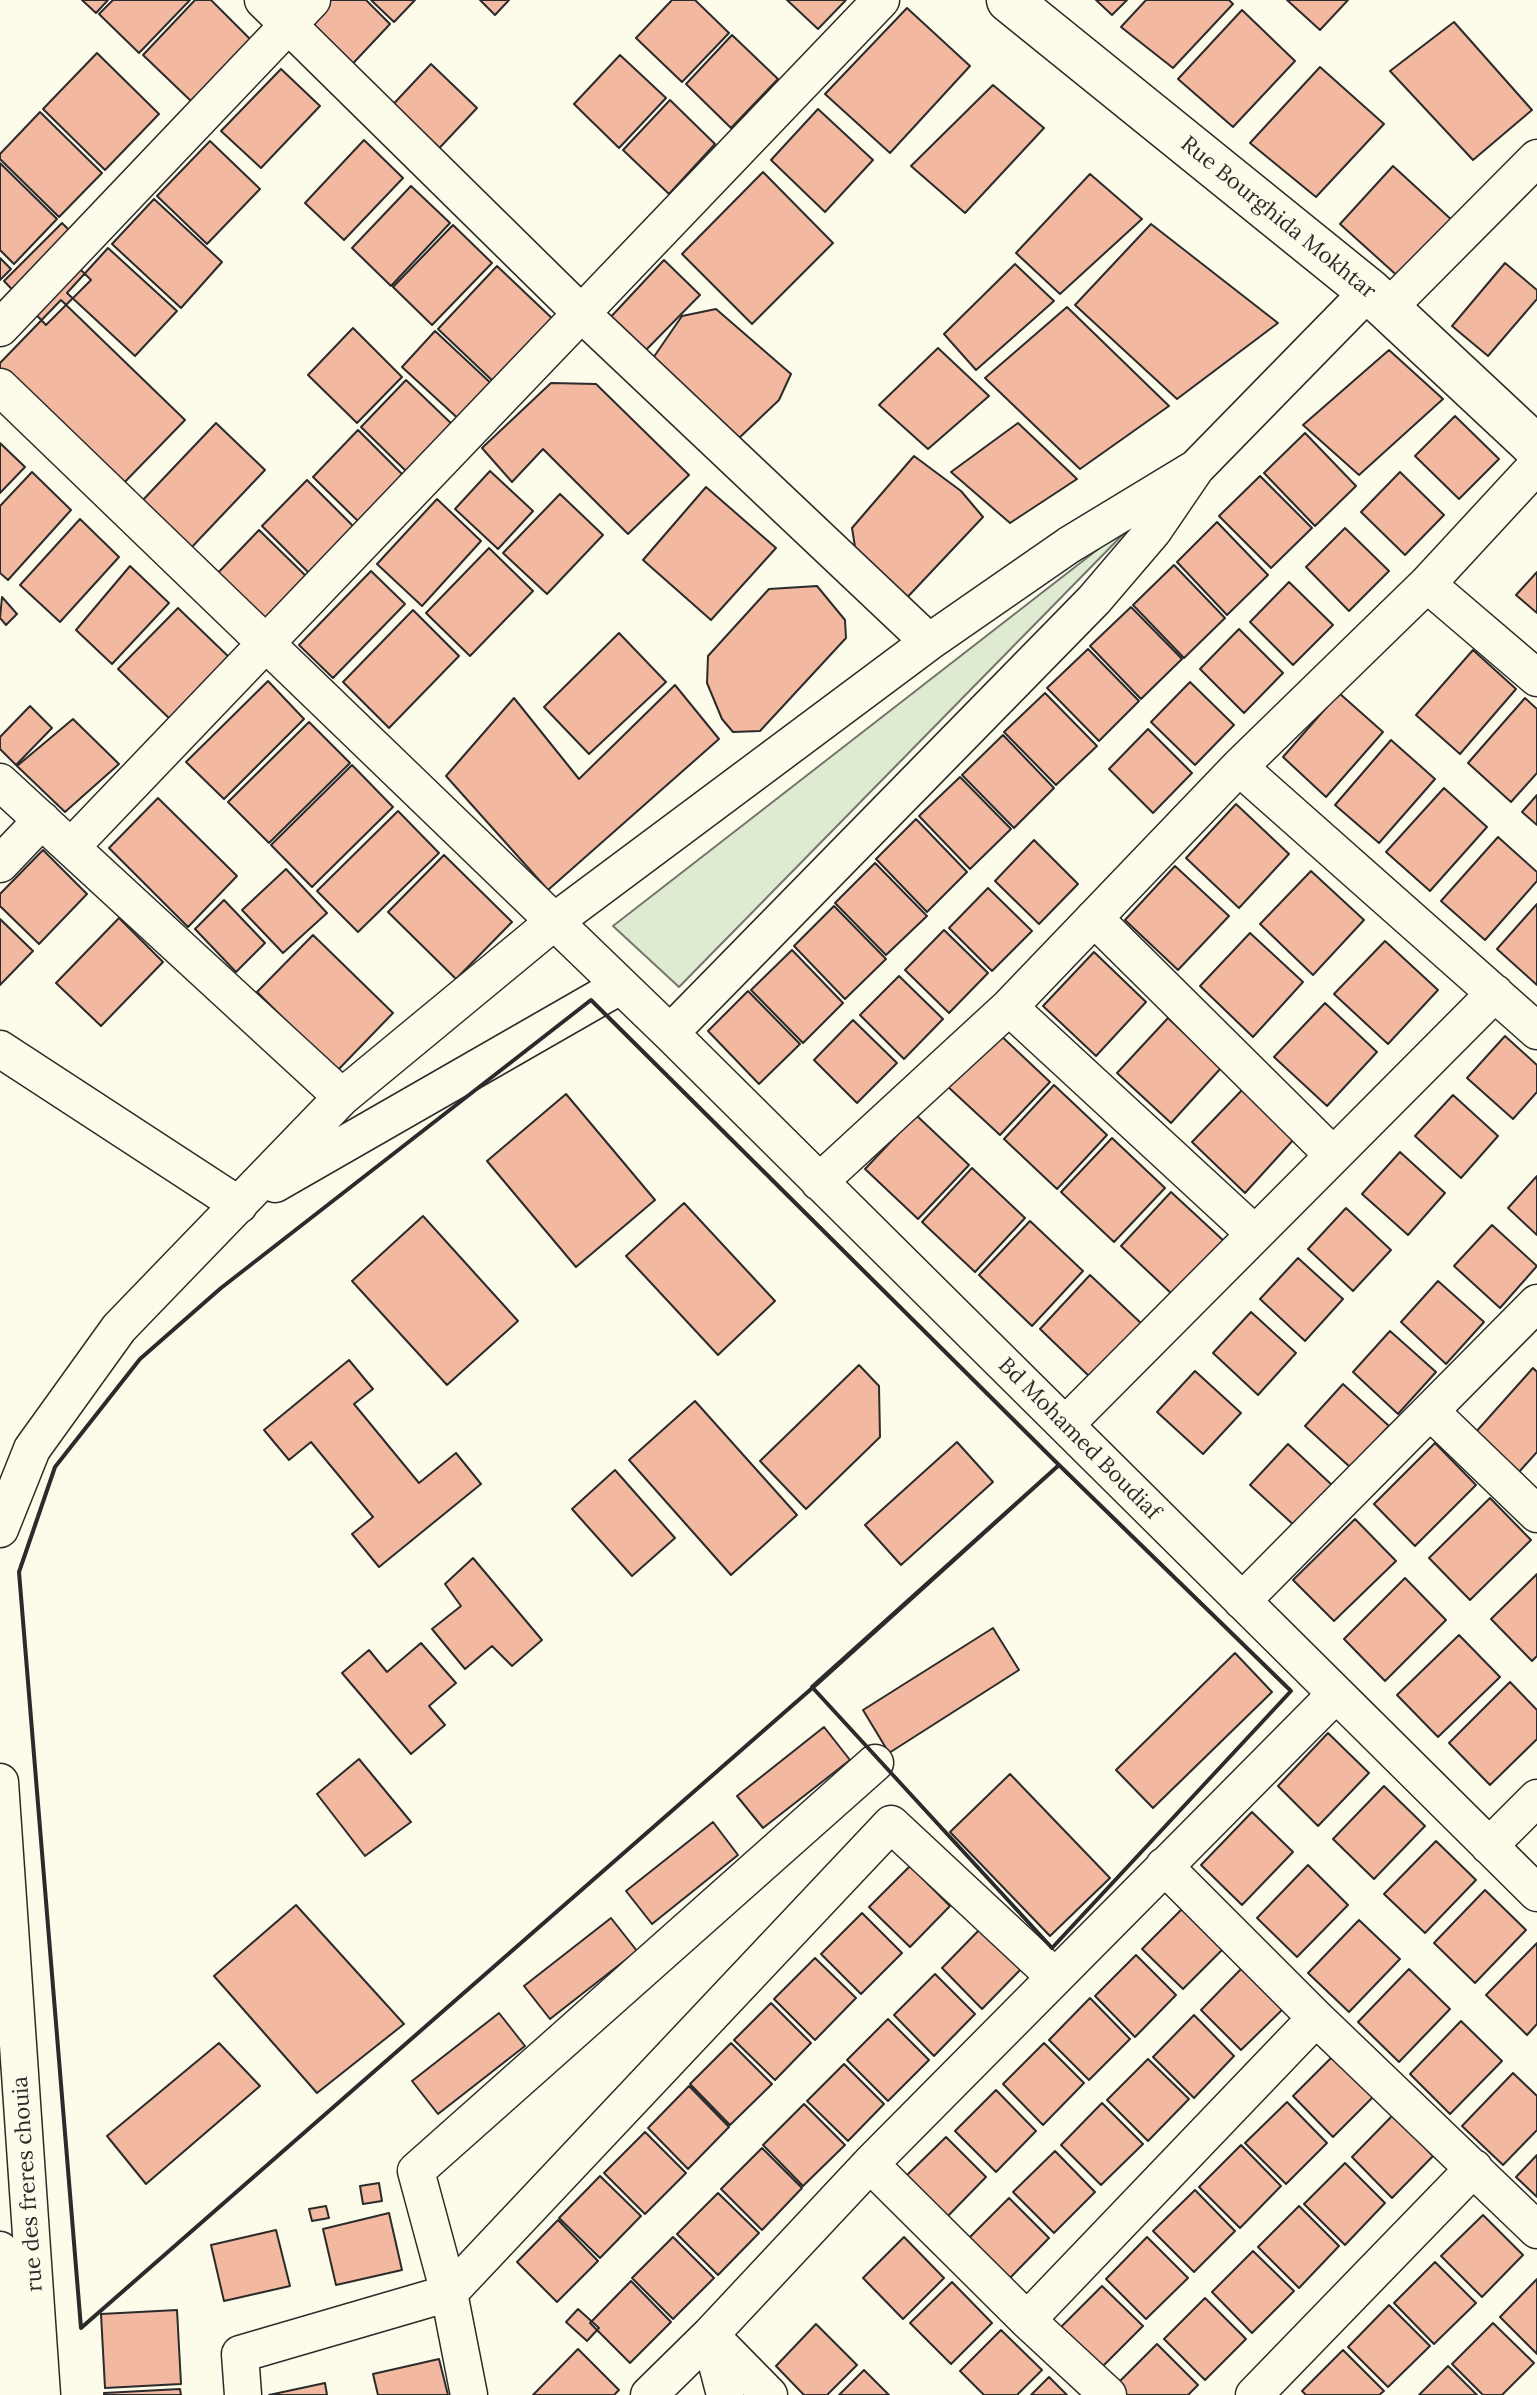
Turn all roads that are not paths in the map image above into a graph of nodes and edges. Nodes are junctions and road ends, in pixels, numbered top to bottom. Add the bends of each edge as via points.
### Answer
1 (263, 0) edge
2 (881, 0) edge
3 (1009, 0) edge
4 (300, 12) edge
5 (1537, 158) edge
6 (1379, 300) junction
7 (581, 313) junction
8 (0, 328) edge
9 (0, 387) edge
10 (1537, 448) edge
11 (1537, 465) edge
12 (1196, 468) junction
13 (1427, 584) junction
14 (929, 642) junction
15 (266, 643) junction
16 (1537, 678) edge
17 (1239, 767) junction
18 (0, 782) edge
19 (42, 820) junction
20 (71, 847) junction
21 (0, 864) edge
22 (1094, 918) junction
23 (555, 921) junction
24 (620, 986) junction
25 (1495, 993) junction
26 (1009, 1007) junction
27 (1537, 1031) edge
28 (670, 1033) junction
29 (0, 1049) edge
30 (342, 1097) junction
31 (1333, 1155) junction
32 (819, 1182) junction
33 (239, 1205) junction
34 (1255, 1234) junction
35 (1532, 1317) edge
36 (1430, 1411) junction
37 (1065, 1425) junction
38 (1537, 1514) edge
39 (0, 1529) edge
40 (1242, 1601) junction
41 (1336, 1694) junction
42 (875, 1763) dead end
43 (0, 1782) edge
44 (1537, 1798) edge
45 (1489, 1846) junction
46 (1164, 1866) junction
47 (1537, 1893) edge
48 (1055, 1977) junction
49 (1316, 2018) junction
50 (13, 2153) edge
51 (870, 2164) junction
52 (1474, 2168) junction
53 (1537, 2230) edge
54 (0, 2250) edge
55 (449, 2293) junction
56 (1027, 2320) junction
57 (38, 2330) junction
58 (710, 2335) junction
59 (3, 2354) edge
60 (10, 2395) edge
61 (42, 2395) edge
62 (243, 2395) edge
63 (469, 2395) edge
64 (649, 2395) edge
65 (725, 2395) edge
66 (769, 2395) edge
67 (1108, 2395) edge
68 (1254, 2395) edge

1 - 4 street
2 - 7 street
3 - 6 main road, Rue Bourghida Mokhtar
4 - 7 street
4 - 8 street
5 - 6 street
6 - 10 main road, Rue Bourghida Mokhtar
6 - 12 street
7 - 14 street
7 - 15 street
9 - 15 street, Bd Mohamed Boudiaf
11 - 13 street
12 - 14 street via 1069,545
12 - 28 street via 1153,531 1094,600
13 - 16 street
13 - 17 street
14 - 23 street
15 - 20 street
15 - 23 street, Bd Mohamed Boudiaf
17 - 22 street
17 - 25 street
18 - 19 street
19 - 20 street
19 - 21 street
20 - 30 street
22 - 26 street
22 - 31 street
23 - 24 street, Bd Mohamed Boudiaf
23 - 30 street
24 - 28 street, Bd Mohamed Boudiaf
24 - 33 street
25 - 27 street
25 - 31 street
26 - 32 street
26 - 34 street
28 - 32 street, Bd Mohamed Boudiaf
29 - 33 street
30 - 33 street
31 - 34 street
32 - 37 street, Bd Mohamed Boudiaf
33 - 39 street via 119,1328 32,1449
34 - 37 street
35 - 36 street
36 - 38 street
36 - 40 street
37 - 40 street, Bd Mohamed Boudiaf
40 - 41 street, Bd Mohamed Boudiaf
41 - 45 street, Bd Mohamed Boudiaf
41 - 46 street
42 - 55 street via 416,2171
43 - 50 street, rue des freres chouia
44 - 45 street
45 - 47 street, Bd Mohamed Boudiaf
46 - 48 street
46 - 49 street
48 - 51 street
48 - 55 street via 891,1824
49 - 52 street
49 - 56 street
50 - 57 street, rue des freres chouia
51 - 56 street
51 - 58 street
52 - 53 street
52 - 68 street
54 - 59 street
55 - 62 street via 240,2354
55 - 63 street
56 - 67 street
57 - 59 street
57 - 61 street, rue des freres chouia
58 - 64 street
58 - 65 street
58 - 66 street
59 - 60 street

